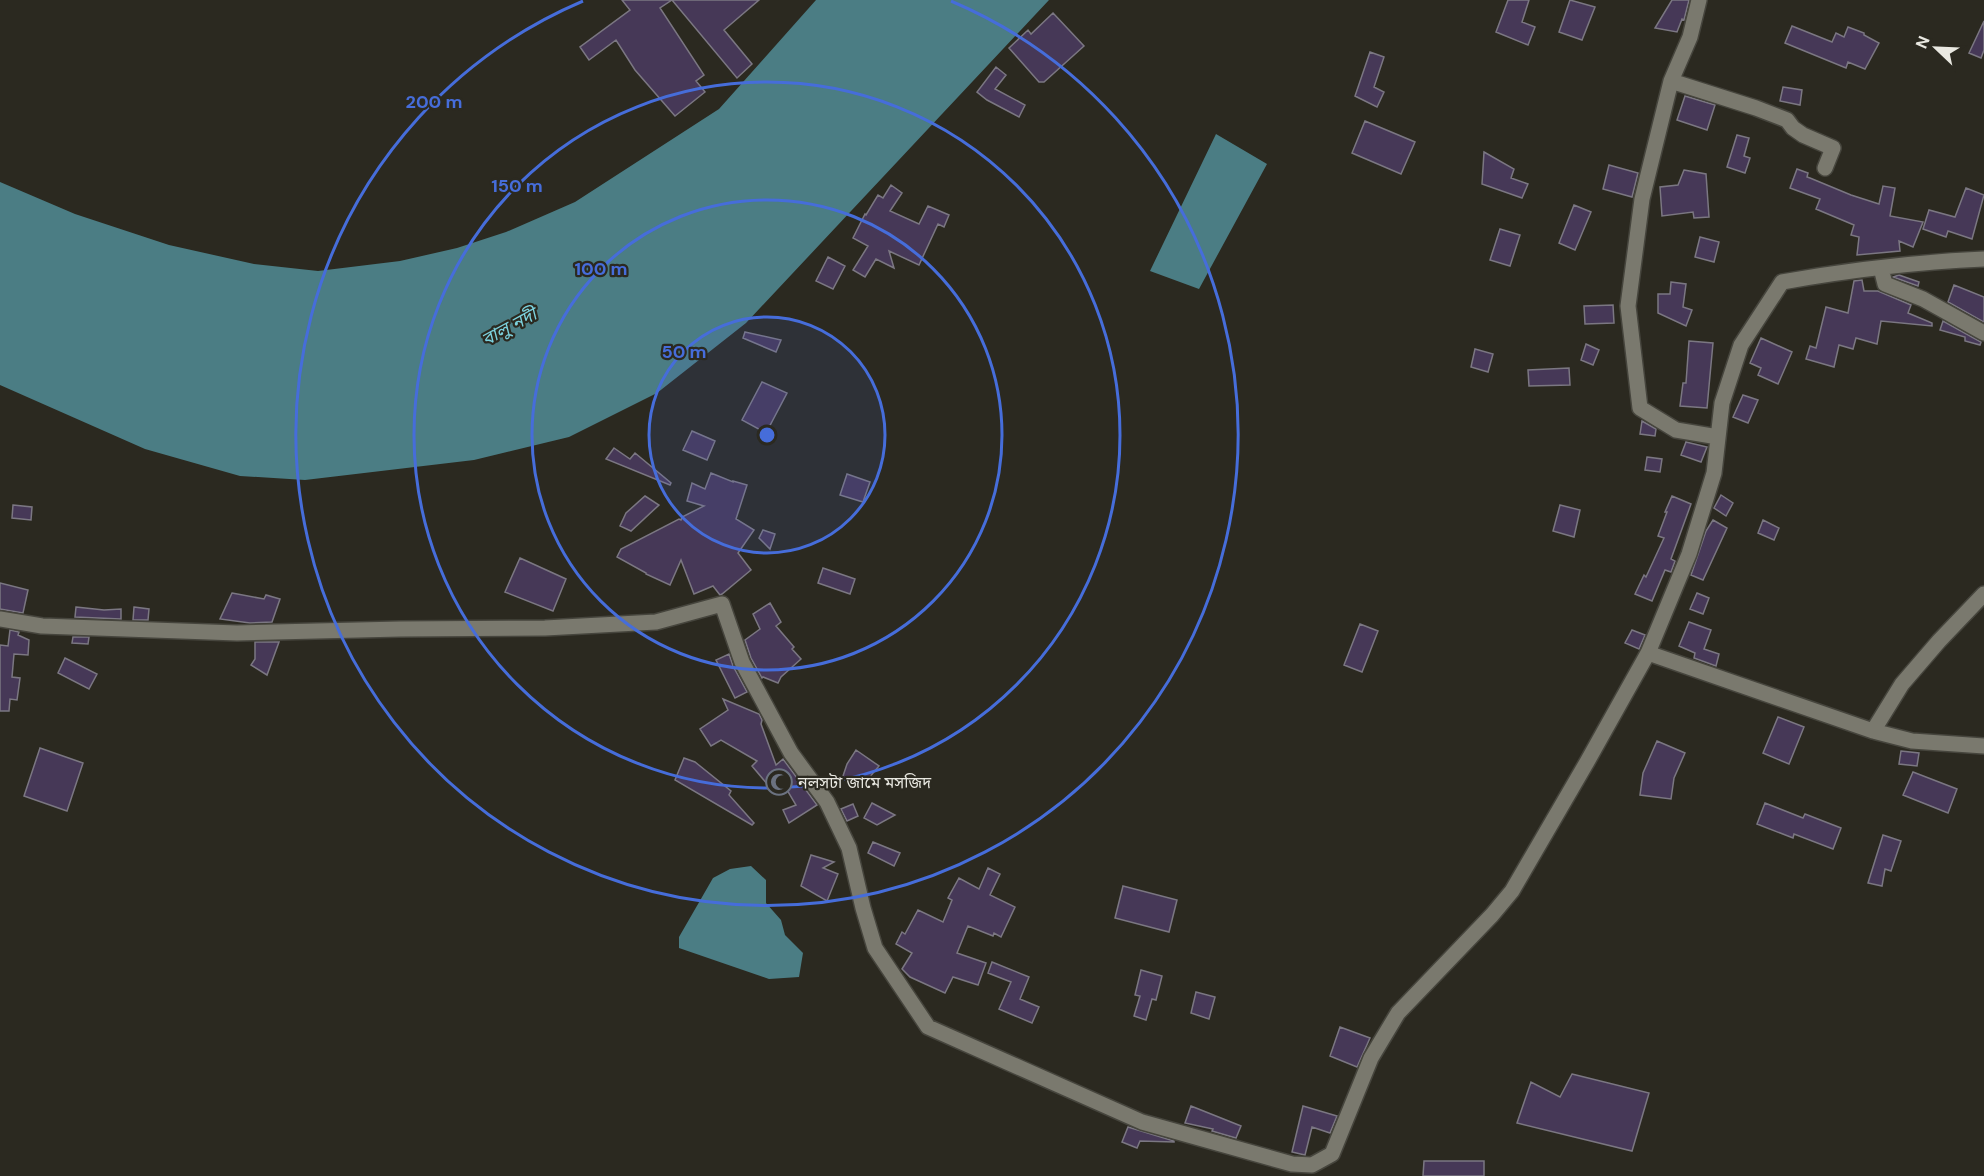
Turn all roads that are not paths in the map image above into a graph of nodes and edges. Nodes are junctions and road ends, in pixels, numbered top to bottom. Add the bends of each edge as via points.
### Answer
1 (1699, 0) edge
2 (1671, 81) junction
3 (1825, 168) dead end
4 (1984, 258) edge
5 (1881, 268) junction
6 (1984, 333) edge
7 (1718, 437) junction
8 (1984, 594) edge
9 (0, 619) edge
10 (1648, 652) junction
11 (1873, 731) junction
12 (1984, 746) edge

1 - 2 street via 1690,37
2 - 3 street via 1787,120 1803,135 1833,148
2 - 7 street via 1642,199 1628,306 1640,408 1676,430
4 - 5 street
5 - 6 street via 1885,284 1923,299
5 - 7 street via 1782,282 1741,345 1722,403
7 - 10 street via 1714,473 1689,554
8 - 11 street via 1902,684
9 - 10 street via 42,626 237,633 545,628 656,621 722,604 742,662 791,753 827,802 849,848 875,948 928,1027 1142,1122 1292,1164 1312,1165 1332,1154 1371,1058 1398,1013 1512,891
10 - 11 street
11 - 12 street via 1912,741

